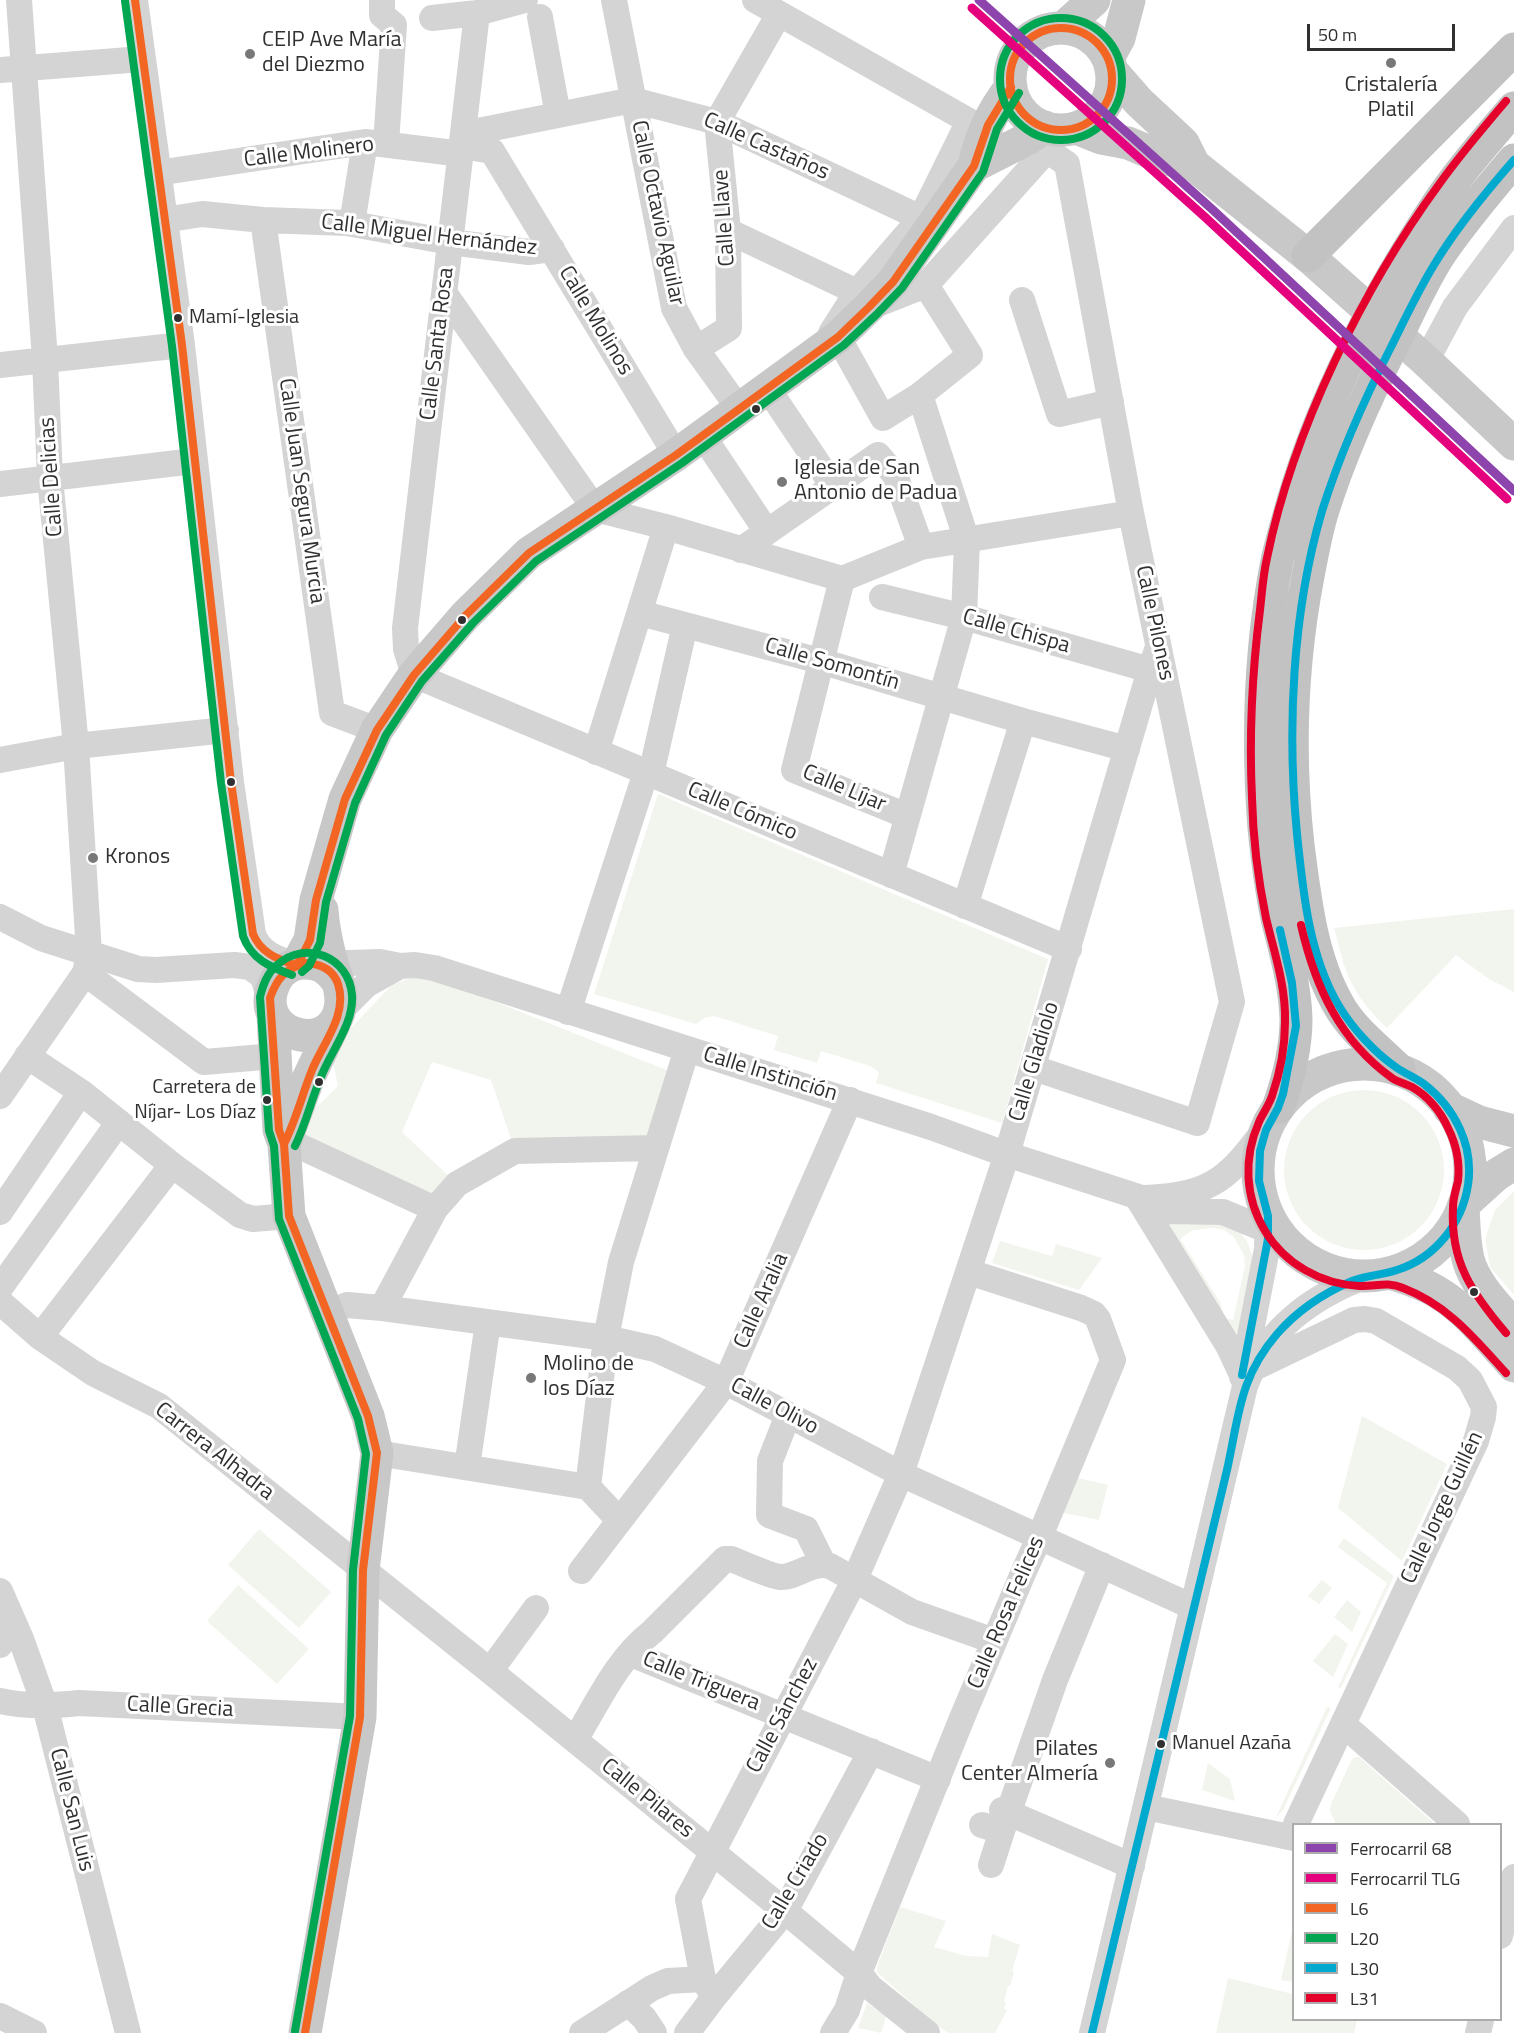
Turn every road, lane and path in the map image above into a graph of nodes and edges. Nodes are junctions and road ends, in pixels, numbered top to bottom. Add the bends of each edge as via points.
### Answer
1 (19, 0) edge
2 (135, 0) edge
3 (382, 0) edge
4 (614, 0) edge
5 (755, 0) edge
6 (1094, 0) edge
7 (1130, 0) edge
8 (533, 8) edge
9 (477, 13) junction
10 (779, 14) junction
11 (432, 18) dead end
12 (1063, 28) junction
13 (1514, 49) edge
14 (142, 59) junction
15 (1109, 64) junction
16 (12, 68) edge
17 (1011, 87) junction
18 (633, 100) junction
19 (1514, 108) edge
20 (558, 115) junction
21 (717, 122) junction
22 (978, 124) junction
23 (1055, 133) junction
24 (375, 143) junction
25 (462, 144) junction
26 (1514, 160) edge
27 (1194, 165) junction
28 (974, 166) junction
29 (157, 173) junction
30 (164, 220) junction
31 (263, 220) junction
32 (926, 222) junction
33 (352, 224) junction
34 (1514, 228) edge
35 (728, 231) junction
36 (450, 242) junction
37 (552, 249) junction
38 (1308, 256) junction
39 (926, 285) junction
40 (445, 294) junction
41 (863, 300) junction
42 (1022, 300) dead end
43 (1373, 314) junction
44 (1397, 336) junction
45 (830, 342) junction
46 (182, 345) junction
47 (696, 349) junction
48 (45, 359) junction
49 (1426, 361) junction
50 (0, 365) edge
51 (768, 389) junction
52 (920, 395) junction
53 (1111, 402) junction
54 (740, 411) junction
55 (703, 436) junction
56 (1514, 444) edge
57 (676, 455) junction
58 (194, 461) junction
59 (50, 478) junction
60 (0, 484) edge
61 (833, 486) junction
62 (595, 508) junction
63 (1131, 513) junction
64 (666, 527) junction
65 (767, 532) junction
66 (968, 541) junction
67 (921, 547) junction
68 (741, 550) junction
69 (842, 579) junction
70 (882, 597) dead end
71 (640, 613) junction
72 (964, 617) junction
73 (685, 625) junction
74 (1154, 659) junction
75 (820, 661) junction
76 (414, 675) junction
77 (942, 697) junction
78 (1023, 721) junction
79 (226, 730) junction
80 (377, 730) junction
81 (76, 746) junction
82 (1126, 749) junction
83 (596, 752) junction
84 (0, 760) edge
85 (649, 773) junction
86 (907, 816) junction
87 (891, 875) junction
88 (322, 884) junction
89 (965, 906) junction
90 (0, 917) edge
91 (323, 922) junction
92 (1069, 949) junction
93 (87, 963) junction
94 (393, 964) junction
95 (234, 965) junction
96 (315, 978) junction
97 (272, 1008) junction
98 (568, 1012) junction
99 (687, 1049) junction
100 (27, 1056) junction
101 (275, 1056) junction
102 (1034, 1068) junction
103 (1399, 1070) junction
104 (4, 1082) edge
105 (81, 1092) junction
106 (850, 1100) junction
107 (1449, 1108) junction
108 (1274, 1116) junction
109 (119, 1122) junction
110 (1514, 1131) edge
111 (284, 1144) junction
112 (655, 1148) junction
113 (1008, 1154) junction
114 (1514, 1164) edge
115 (172, 1165) junction
116 (1140, 1198) junction
117 (1463, 1206) junction
118 (435, 1209) junction
119 (0, 1212) edge
120 (289, 1216) junction
121 (1273, 1227) junction
122 (969, 1272) junction
123 (1378, 1275) junction
124 (0, 1288) edge
125 (0, 1302) edge
126 (382, 1308) junction
127 (327, 1313) junction
128 (488, 1322) junction
129 (1514, 1326) edge
130 (40, 1337) junction
131 (606, 1338) junction
132 (1514, 1366) edge
133 (1248, 1371) junction
134 (726, 1382) junction
135 (788, 1415) junction
136 (377, 1453) junction
137 (467, 1467) junction
138 (901, 1474) junction
139 (588, 1487) junction
140 (619, 1520) junction
141 (1040, 1536) junction
142 (824, 1564) junction
143 (1102, 1565) junction
144 (363, 1570) junction
145 (581, 1571) dead end
146 (855, 1579) junction
147 (0, 1591) edge
148 (1193, 1607) junction
149 (536, 1608) dead end
150 (10, 1615) junction
151 (994, 1641) junction
152 (0, 1645) edge
153 (631, 1654) junction
154 (490, 1671) junction
155 (0, 1701) edge
156 (45, 1706) junction
157 (783, 1715) junction
158 (360, 1717) junction
159 (1344, 1725) junction
160 (576, 1740) junction
161 (871, 1751) junction
162 (938, 1779) junction
163 (1146, 1807) junction
164 (999, 1820) junction
165 (1298, 1823) edge
166 (1456, 1823) edge
167 (1292, 1833) edge
168 (712, 1852) junction
169 (991, 1865) dead end
170 (1132, 1866) junction
171 (1502, 1866) edge
172 (1514, 1877) edge
173 (785, 1911) junction
174 (1502, 1928) edge
175 (859, 1973) junction
176 (709, 1988) junction
177 (628, 2003) junction
178 (0, 2016) edge
179 (921, 2031) edge
180 (34, 2033) edge
181 (128, 2033) edge
182 (305, 2033) edge
183 (582, 2033) edge
184 (654, 2033) edge
185 (687, 2033) edge
186 (833, 2033) edge
187 (1092, 2033) edge

1 - 16 street, Calle Delicias
2 - 14 street
3 - 24 street via 382,15 394,25
4 - 18 street, Calle Octavio Aguilar
5 - 10 street
6 - 12 main road
7 - 15 main road
8 - 9 street
8 - 20 street
9 - 11 street
9 - 25 street, Calle Santa Rosa
10 - 21 street
10 - 22 street
12 - 15 main road via 1093,38
12 - 17 main road via 1046,29 1025,42 1012,63
13 - 38 highway
14 - 16 street
14 - 29 street
15 - 23 main road via 1112,82 1105,106 1097,115
15 - 27 main road via 1139,102 1183,143
16 - 48 street, Calle Delicias
17 - 22 main road
17 - 23 main road via 1020,110
18 - 20 street, Calle Castaños
18 - 21 street, Calle Castaños
18 - 47 street, Calle Octavio Aguilar via 674,308
19 - 43 highway via 1432,212
20 - 25 street, Calle Castaños
21 - 32 street, Calle Castaños
21 - 35 street, Calle Llave
22 - 28 main road
22 - 32 street
23 - 27 main road via 1128,143 1166,159
23 - 28 main road via 1029,138
23 - 39 street
23 - 53 street, Calle Pilones via 1066,164
24 - 25 street, Calle Molinero
24 - 29 street, Calle Molinero
24 - 33 street
25 - 36 street, Calle Santa Rosa
25 - 37 street, Calle Molinos via 492,151
26 - 44 highway via 1440,255
27 - 38 main road
28 - 32 main road
29 - 30 street
30 - 31 street, Calle Miguel Hernández via 202,214
30 - 46 street
31 - 33 street, Calle Miguel Hernández
31 - 80 street, Calle Juan Segura Murcia via 332,713
32 - 41 main road via 892,282
33 - 36 street, Calle Miguel Hernández
34 - 49 street via 1455,307
35 - 41 street
35 - 47 street, Calle Llave via 729,328
36 - 37 street, Calle Miguel Hernández via 529,252
36 - 40 street, Calle Santa Rosa
37 - 57 street, Calle Molinos
38 - 43 main road
39 - 41 street
39 - 52 street via 969,355
40 - 62 street
40 - 76 street, Calle Santa Rosa via 405,628
41 - 45 main road
42 - 53 street via 1059,414
43 - 44 main road
43 - 108 highway via 1322,418 1299,477 1277,560 1265,652 1261,721 1264,828 1296,1016 1289,1068
44 - 49 main road
44 - 103 highway via 1347,441 1321,515 1299,632 1292,731 1300,857 1320,961 1348,1020
45 - 51 main road
45 - 52 street via 883,418
46 - 48 street
46 - 58 street
47 - 54 street, Calle Octavio Aguilar
48 - 50 street
48 - 59 street, Calle Delicias
49 - 56 main road
51 - 54 main road
51 - 61 street
52 - 66 street
53 - 63 street, Calle Pilones
54 - 55 main road
55 - 57 main road
55 - 65 street
57 - 62 main road
58 - 59 street
58 - 79 street
59 - 60 street
59 - 81 street, Calle Delicias
61 - 65 street
61 - 67 street via 878,455 895,475
62 - 64 street
62 - 76 main road via 529,553 465,616
63 - 66 street
63 - 74 street, Calle Pilones
64 - 68 street
64 - 71 street
65 - 68 street
66 - 67 street
66 - 72 street
67 - 69 street
68 - 69 street
69 - 75 street, Calle Líjar
70 - 72 street, Calle Chispa
71 - 73 street, Calle Somontín
71 - 83 street
72 - 74 street, Calle Chispa
72 - 77 street
73 - 75 street, Calle Somontín
73 - 85 street
74 - 82 street, Calle Gladiolo
74 - 102 street, Calle Pilones via 1232,1002 1197,1123
75 - 77 street, Calle Somontín
75 - 86 street, Calle Líjar via 794,770
76 - 80 main road
76 - 83 street, Calle Cómico
77 - 78 street, Calle Somontín
77 - 86 street
78 - 82 street, Calle Somontín
78 - 89 street
79 - 81 street
79 - 96 street via 256,943
80 - 88 main road via 345,799
81 - 84 street
81 - 93 street, Calle Delicias
82 - 92 street, Calle Gladiolo
83 - 85 street, Calle Cómico
85 - 87 street, Calle Cómico
85 - 98 street
86 - 87 street
87 - 89 street, Calle Cómico
88 - 91 main road
88 - 96 main road via 310,940
89 - 92 street, Calle Cómico
90 - 93 street
91 - 94 street, Calle Instinción via 339,939
91 - 96 main road
92 - 102 street, Calle Gladiolo
93 - 95 street via 147,970
93 - 100 street
93 - 101 street via 204,1062
94 - 96 street, Calle Instinción
94 - 96 street via 366,985
94 - 98 street, Calle Instinción via 434,968
95 - 96 street, Calle Instinción via 251,954
95 - 97 street via 250,967 261,975
96 - 97 main road via 286,969 272,990
96 - 97 main road via 323,1032 291,1033 282,1027
96 - 111 main road via 308,1079
97 - 101 main road
98 - 99 street, Calle Instinción
99 - 106 street, Calle Instinción
99 - 112 street
100 - 104 street
100 - 105 street
101 - 111 main road via 279,1130
102 - 113 street, Calle Gladiolo
103 - 107 main road via 1430,1088
103 - 108 main road via 1370,1065 1332,1069 1291,1094
105 - 109 street
105 - 119 street
106 - 113 street, Calle Instinción
106 - 134 street, Calle Aralia
107 - 110 main road via 1479,1122
107 - 117 main road via 1464,1138 1469,1160
108 - 116 street, Calle Instinción via 1245,1156 1218,1181 1191,1192
108 - 121 main road via 1261,1144 1258,1166 1261,1195
109 - 115 street
109 - 124 street
111 - 118 street via 299,1146
111 - 120 main road
112 - 118 street via 515,1151 458,1184
112 - 131 street via 621,1262
113 - 116 street, Calle Instinción
113 - 122 street, Calle Gladiolo
114 - 117 main road via 1496,1174
115 - 120 street via 240,1215 253,1219
115 - 130 street
116 - 121 street, Calle Instinción via 1168,1211 1223,1212
116 - 133 street via 1229,1347
117 - 123 main road via 1454,1225 1434,1249 1409,1266
117 - 129 main road via 1465,1243 1472,1270
118 - 126 street
120 - 127 main road
121 - 123 main road via 1296,1252 1322,1268 1344,1274
121 - 133 street
122 - 138 street, Calle Gladiolo
122 - 141 street, Calle Rosa Felices via 1094,1314 1113,1360
123 - 132 main road via 1429,1287 1449,1300
123 - 133 street via 1334,1290 1298,1312
125 - 130 street, Carrera Alhadra
126 - 127 street, Calle Olivo via 347,1305
126 - 128 street, Calle Olivo
127 - 136 main road via 368,1416
128 - 131 street, Calle Olivo
128 - 137 street
130 - 144 street, Carrera Alhadra via 93,1373 159,1406
131 - 134 street, Calle Olivo via 655,1349
131 - 139 street
133 - 148 street
133 - 159 street, Calle Jorge Guillén via 1354,1320 1365,1319 1376,1321 1457,1368 1470,1380 1484,1407 1476,1441
134 - 135 street, Calle Olivo
134 - 140 street, Calle Aralia
135 - 138 street, Calle Olivo
135 - 142 street via 770,1461 769,1515 806,1529
136 - 137 street
136 - 144 main road
137 - 139 street
138 - 141 street, Calle Olivo
138 - 146 street, Calle Sánchez
139 - 140 street
140 - 145 street, Calle Aralia
141 - 143 street, Calle Olivo
141 - 151 street, Calle Rosa Felices
142 - 146 street
142 - 153 street via 781,1577 724,1559
143 - 148 street, Calle Olivo
143 - 164 street
144 - 154 street, Calle Pilares
144 - 158 main road
146 - 151 street via 912,1612
146 - 157 street, Calle Sánchez
147 - 150 street, Calle San Luis
148 - 163 street
149 - 154 street
150 - 152 street
150 - 156 street, Calle San Luis
151 - 162 street, Calle Rosa Felices
153 - 157 street, Calle Triguera
153 - 160 street via 616,1670
154 - 160 street, Calle Pilares
155 - 156 street, Calle Grecia
156 - 158 street, Calle Grecia via 79,1703
156 - 181 street, Calle San Luis
157 - 161 street, Calle Triguera
157 - 168 street, Calle Sánchez
158 - 182 main road
159 - 165 street, Calle Jorge Guillén
159 - 166 street
160 - 168 street, Calle Pilares
161 - 162 street, Calle Triguera
161 - 173 street, Calle Criado
162 - 175 street, Calle Rosa Felices
163 - 167 street
163 - 170 street
164 - 169 street
164 - 170 street
168 - 173 street, Calle Pilares
168 - 176 street, Calle Sánchez via 688,1899
170 - 187 street
171 - 172 street
172 - 174 street
173 - 175 street, Calle Pilares
173 - 176 street, Calle Criado
175 - 179 street, Calle Pilares
175 - 186 street, Calle Rosa Felices via 847,2010
176 - 177 street via 668,1981
176 - 185 street, Calle Criado
177 - 183 street
177 - 184 street
178 - 180 street

